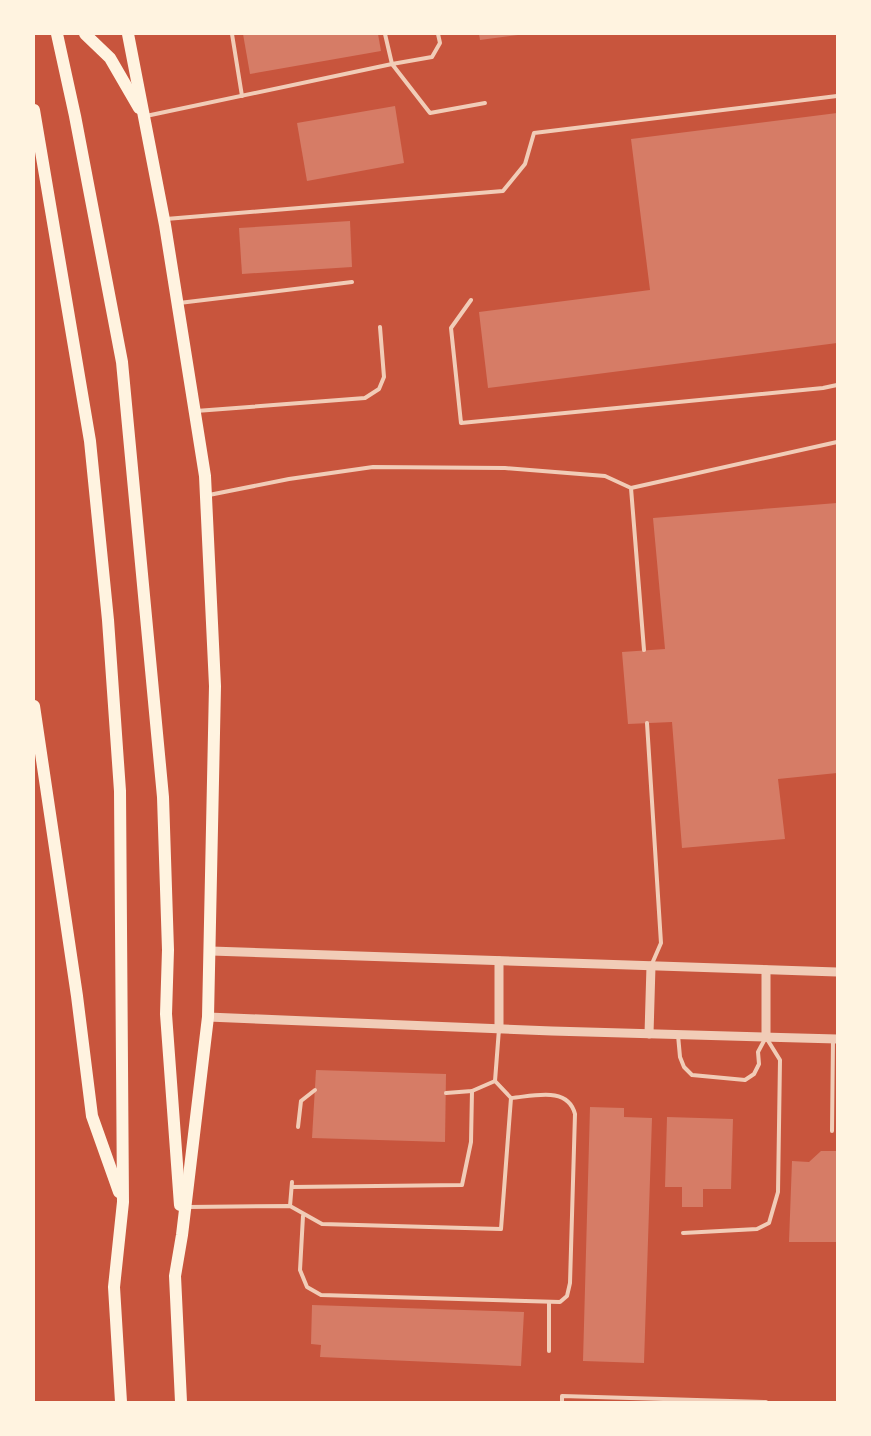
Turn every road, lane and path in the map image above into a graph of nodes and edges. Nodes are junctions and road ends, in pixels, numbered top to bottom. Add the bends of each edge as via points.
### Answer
1 (57, 34) edge
2 (85, 34) edge
3 (128, 34) edge
4 (232, 34) edge
5 (385, 34) edge
6 (438, 34) edge
7 (392, 64) junction
8 (242, 96) junction
9 (837, 96) edge
10 (484, 103) dead end
11 (34, 110) edge
12 (144, 116) junction
13 (164, 219) junction
14 (352, 282) dead end
15 (472, 300) dead end
16 (177, 303) junction
17 (380, 326) dead end
18 (837, 385) edge
19 (194, 412) junction
20 (837, 442) edge
21 (631, 488) junction
22 (206, 496) junction
23 (644, 650) dead end
24 (34, 706) edge
25 (648, 723) dead end
26 (211, 951) junction
27 (499, 961) junction
28 (651, 966) junction
29 (766, 970) junction
30 (837, 972) edge
31 (208, 1016) junction
32 (500, 1029) junction
33 (649, 1034) junction
34 (678, 1035) junction
35 (766, 1037) junction
36 (835, 1039) edge
37 (495, 1081) junction
38 (315, 1090) dead end
39 (472, 1091) junction
40 (446, 1093) dead end
41 (511, 1098) junction
42 (298, 1127) dead end
43 (832, 1131) dead end
44 (292, 1182) dead end
45 (292, 1188) junction
46 (123, 1202) junction
47 (290, 1206) junction
48 (185, 1208) junction
49 (303, 1216) junction
50 (683, 1233) dead end
51 (182, 1235) junction
52 (549, 1302) junction
53 (549, 1351) dead end
54 (121, 1402) edge
55 (180, 1402) edge
56 (562, 1402) edge
57 (766, 1402) edge

1 - 51 main road via 122,362 163,797 168,950 166,1014
2 - 12 main road via 110,58
3 - 12 main road
4 - 8 lane
5 - 7 lane
6 - 7 lane via 440,43 432,57
7 - 8 lane
7 - 10 lane via 430,113
8 - 12 lane
9 - 13 lane via 534,133 525,164 503,191
11 - 46 main road via 90,441 108,620 120,791
12 - 13 main road
13 - 16 main road
14 - 16 lane
15 - 18 lane via 451,328 461,423
16 - 19 main road
17 - 19 lane via 384,377 379,389 365,398
19 - 22 main road
20 - 21 lane
21 - 22 lane via 605,476 506,468 373,467 289,479
21 - 23 lane
22 - 26 main road via 215,686
24 - 46 main road via 92,1116
25 - 28 lane via 661,943
26 - 27 street
26 - 31 main road
27 - 28 street
27 - 32 street
28 - 29 street
28 - 33 street
29 - 30 street
29 - 35 street
31 - 32 street
31 - 48 main road
32 - 33 street
32 - 37 lane
33 - 34 street
34 - 35 street
34 - 35 lane via 680,1057 692,1075 745,1080 754,1074 759,1064 758,1052
35 - 36 street
35 - 50 lane via 780,1060 778,1192 769,1223 757,1228
36 - 43 lane
37 - 39 lane
37 - 41 lane
38 - 42 lane via 300,1101
39 - 40 lane
39 - 45 lane via 471,1142 462,1185
41 - 49 lane via 501,1229 322,1224
41 - 52 lane via 550,1094 564,1097 573,1105 575,1114 570,1282 567,1296 560,1302
44 - 45 lane
45 - 47 lane
46 - 54 main road via 114,1287
47 - 48 lane
47 - 49 lane
48 - 51 main road
49 - 52 lane via 300,1270 307,1287 321,1295
51 - 55 main road via 175,1276
52 - 53 lane
56 - 57 lane via 562,1396

